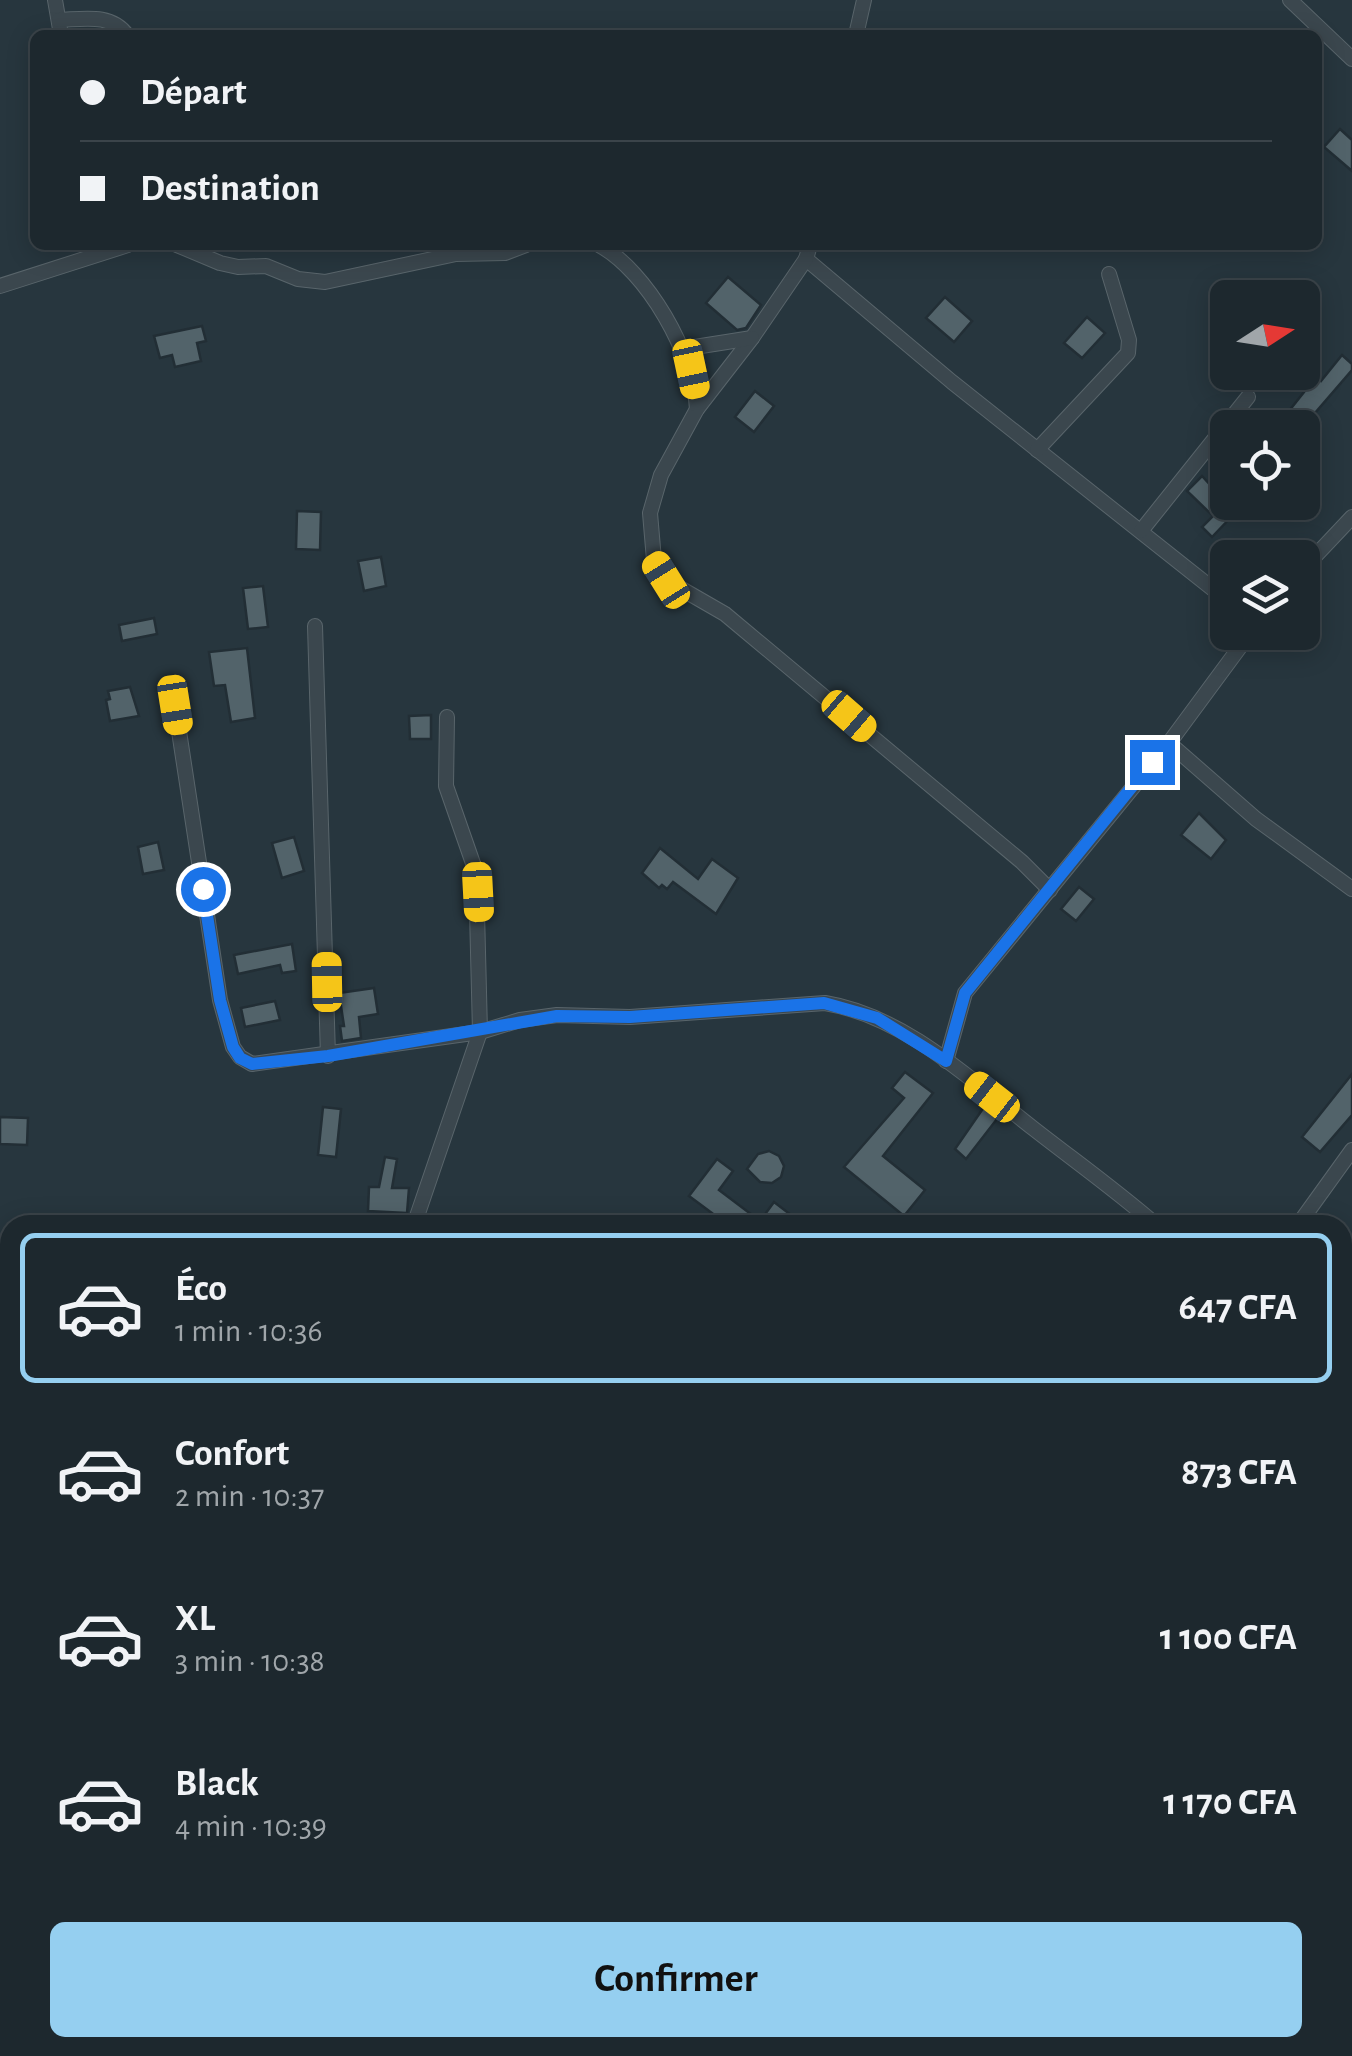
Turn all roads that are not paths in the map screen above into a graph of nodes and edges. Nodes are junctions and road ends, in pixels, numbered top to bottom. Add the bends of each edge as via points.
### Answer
1 (55, 0) edge
2 (864, 0) edge
3 (1290, 0) edge
4 (60, 28) edge
5 (123, 30) edge
6 (857, 30) edge
7 (1322, 30) edge
8 (1322, 30) edge
9 (1352, 59) edge
10 (511, 250) edge
11 (606, 250) edge
12 (86, 251) edge
13 (204, 251) edge
14 (808, 252) edge
15 (1109, 274) dead end
16 (0, 286) edge
17 (752, 338) junction
18 (682, 349) junction
19 (1248, 397) dead end
20 (697, 408) junction
21 (1037, 450) junction
22 (1348, 528) edge
23 (1141, 531) junction
24 (1320, 554) edge
25 (1210, 586) edge
26 (315, 626) dead end
27 (1237, 650) edge
28 (175, 705) dead end
29 (447, 717) dead end
30 (1169, 744) junction
31 (1352, 889) edge
32 (1050, 890) junction
33 (480, 1032) junction
34 (328, 1056) junction
35 (946, 1061) junction
36 (1352, 1150) edge
37 (417, 1215) edge
38 (1138, 1215) edge
39 (1305, 1215) edge

1 - 4 street
2 - 6 street
3 - 7 street
4 - 5 street via 104,19
8 - 9 street
10 - 13 street via 456,254 324,282 266,266 238,267
11 - 18 street via 630,266
12 - 16 street
14 - 17 street
14 - 21 street
15 - 21 street via 1128,353
17 - 18 street
17 - 20 street
18 - 20 street
19 - 23 street
20 - 32 street via 661,475 650,513 654,560 666,580 725,614
21 - 23 street
22 - 24 street
23 - 25 street
26 - 34 street
27 - 30 street
28 - 34 street via 233,1047 252,1064
29 - 33 street via 446,786 476,872
30 - 31 street
30 - 32 street
32 - 35 street via 965,993
33 - 34 street
33 - 35 street via 557,1016 824,1003 877,1018
33 - 37 street
35 - 38 street
36 - 39 street

